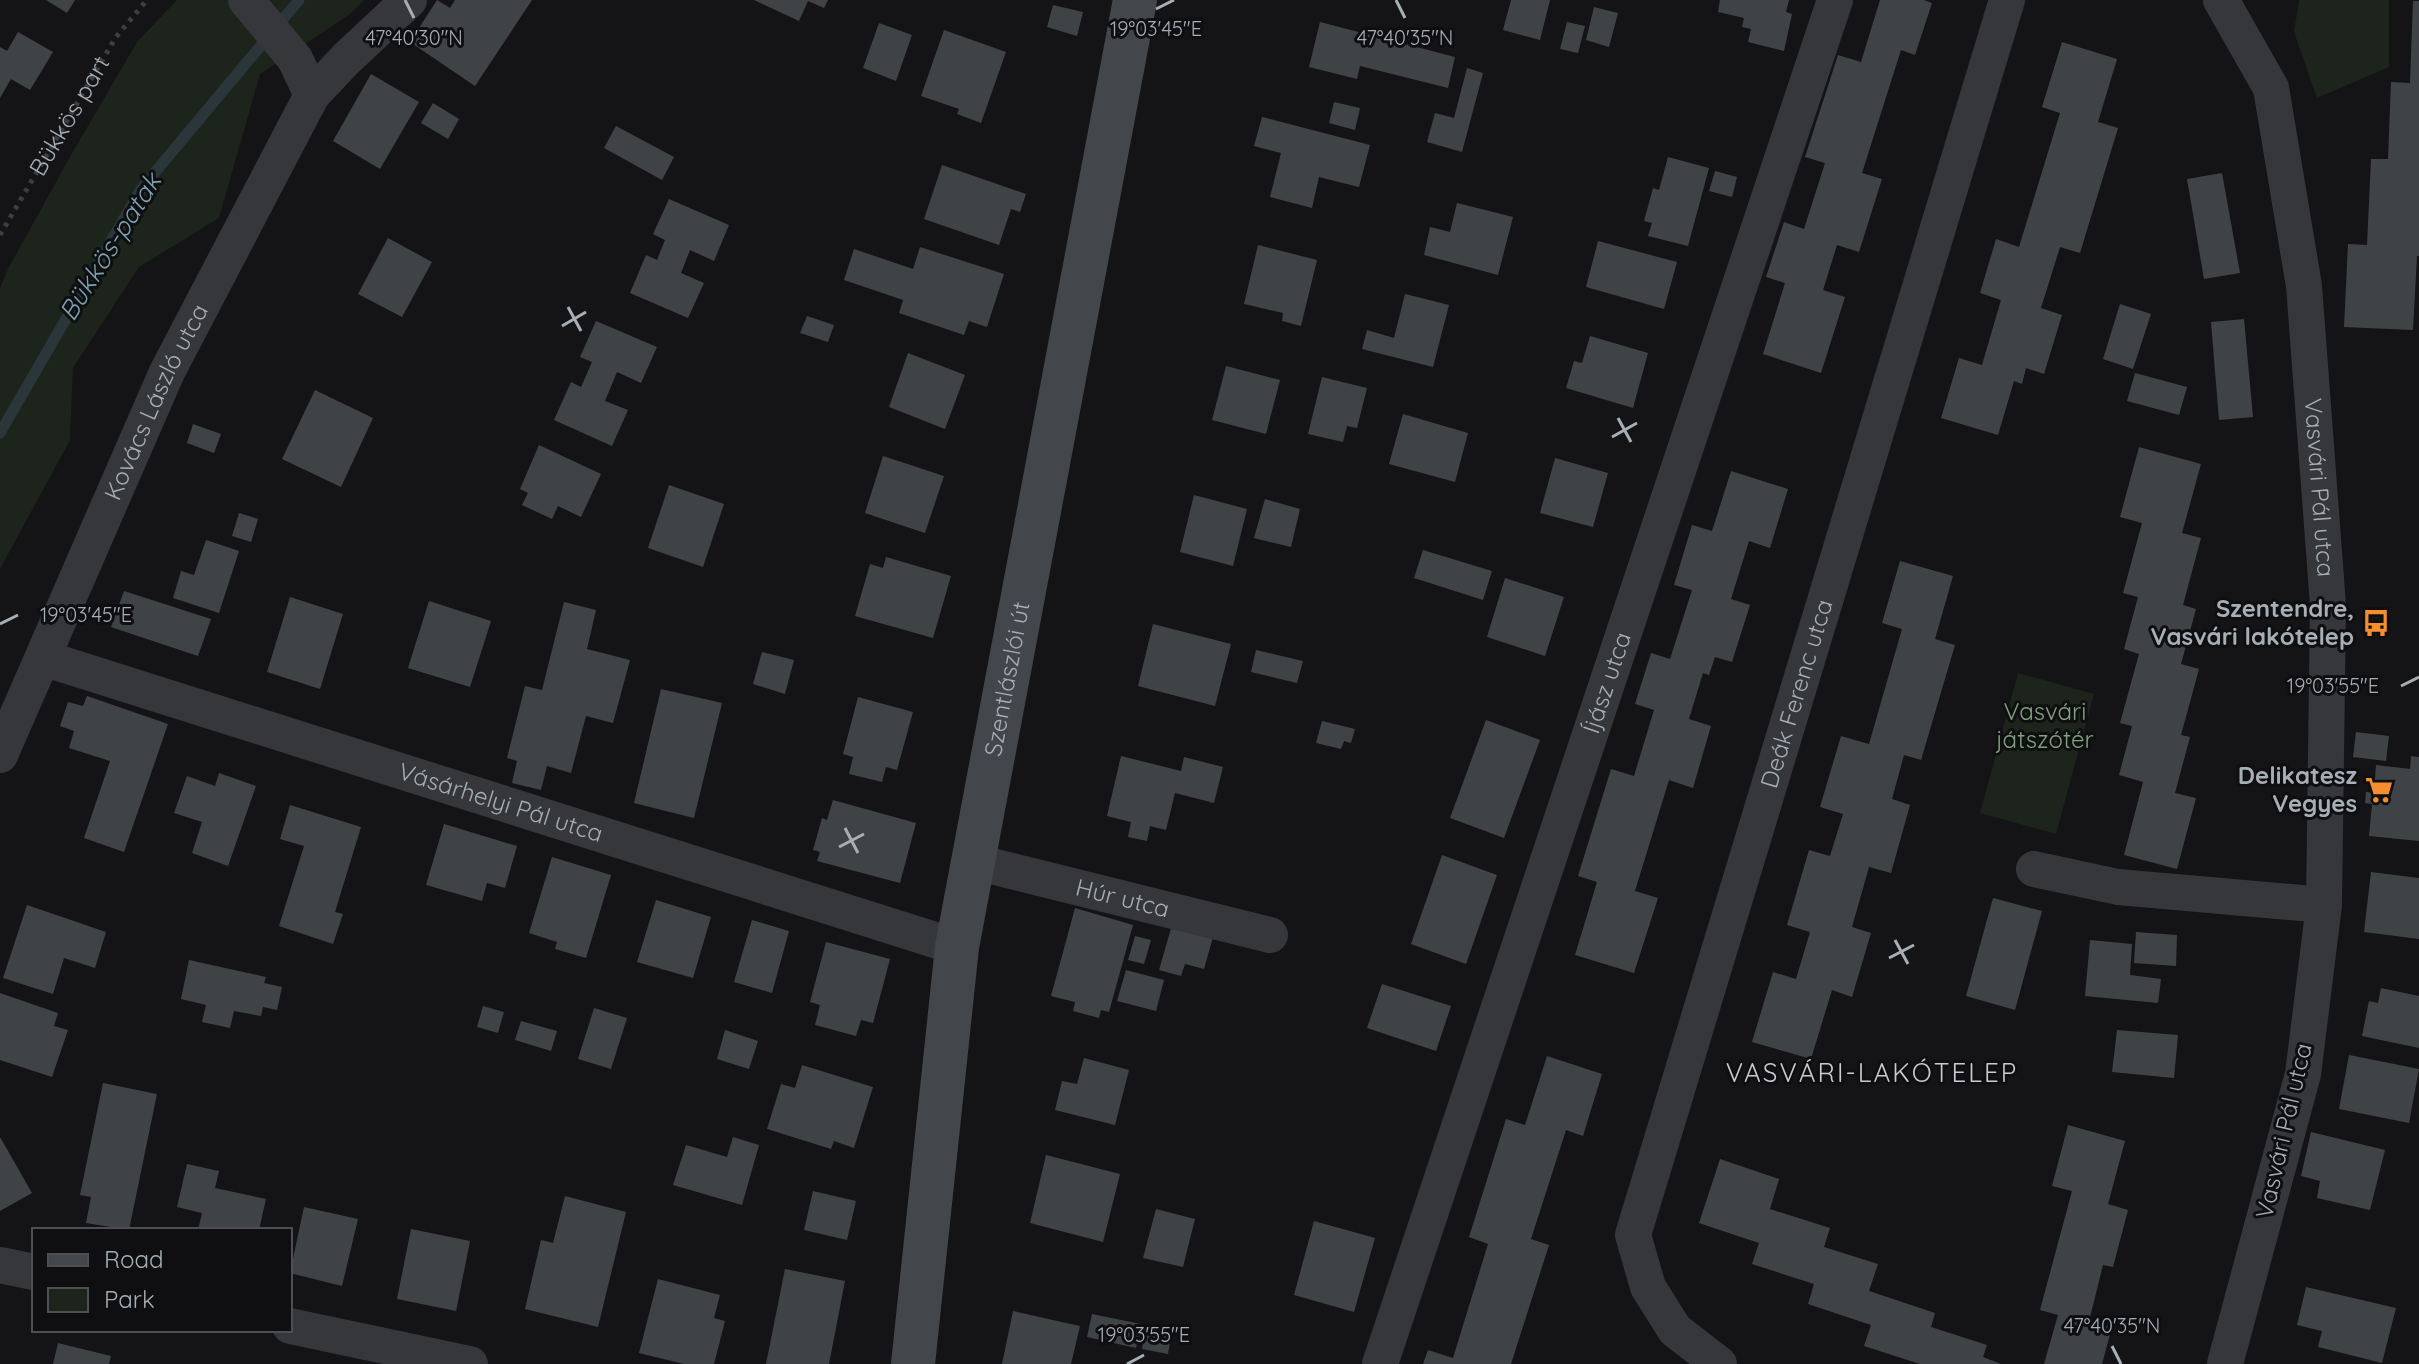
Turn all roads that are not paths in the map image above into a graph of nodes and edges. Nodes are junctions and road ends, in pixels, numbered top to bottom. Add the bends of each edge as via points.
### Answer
1 (246, 0) edge
2 (409, 0) edge
3 (1135, 0) edge
4 (1835, 0) edge
5 (2007, 0) edge
6 (2221, 0) edge
7 (312, 95) junction
8 (43, 658) junction
9 (0, 755) edge
10 (975, 862) junction
11 (2034, 869) dead end
12 (2324, 905) junction
13 (1270, 935) dead end
14 (957, 947) junction
15 (0, 1265) edge
16 (32, 1272) edge
17 (292, 1326) edge
18 (470, 1364) edge
19 (913, 1364) edge
20 (1380, 1364) edge
21 (1719, 1364) edge
22 (2225, 1364) edge

1 - 7 street via 295,59
2 - 7 street
3 - 10 main road, Szentlászlói út
4 - 20 street, Íjász utca
5 - 21 street, Deák Ferenc utca via 1633,1235 1648,1287 1675,1330
6 - 12 street, Vasvári Pál utca via 2271,88 2304,286 2328,605
7 - 8 street, Kovács László utca via 167,372
8 - 9 street, Kovács László utca
8 - 14 street, Vásárhelyi Pál utca
10 - 13 street, Húr utca
10 - 14 main road, Szentlászlói út
11 - 12 street via 2118,887
12 - 22 street, Vasvári Pál utca via 2303,1074
14 - 19 main road, Szentlászlói út
15 - 16 street
17 - 18 street

